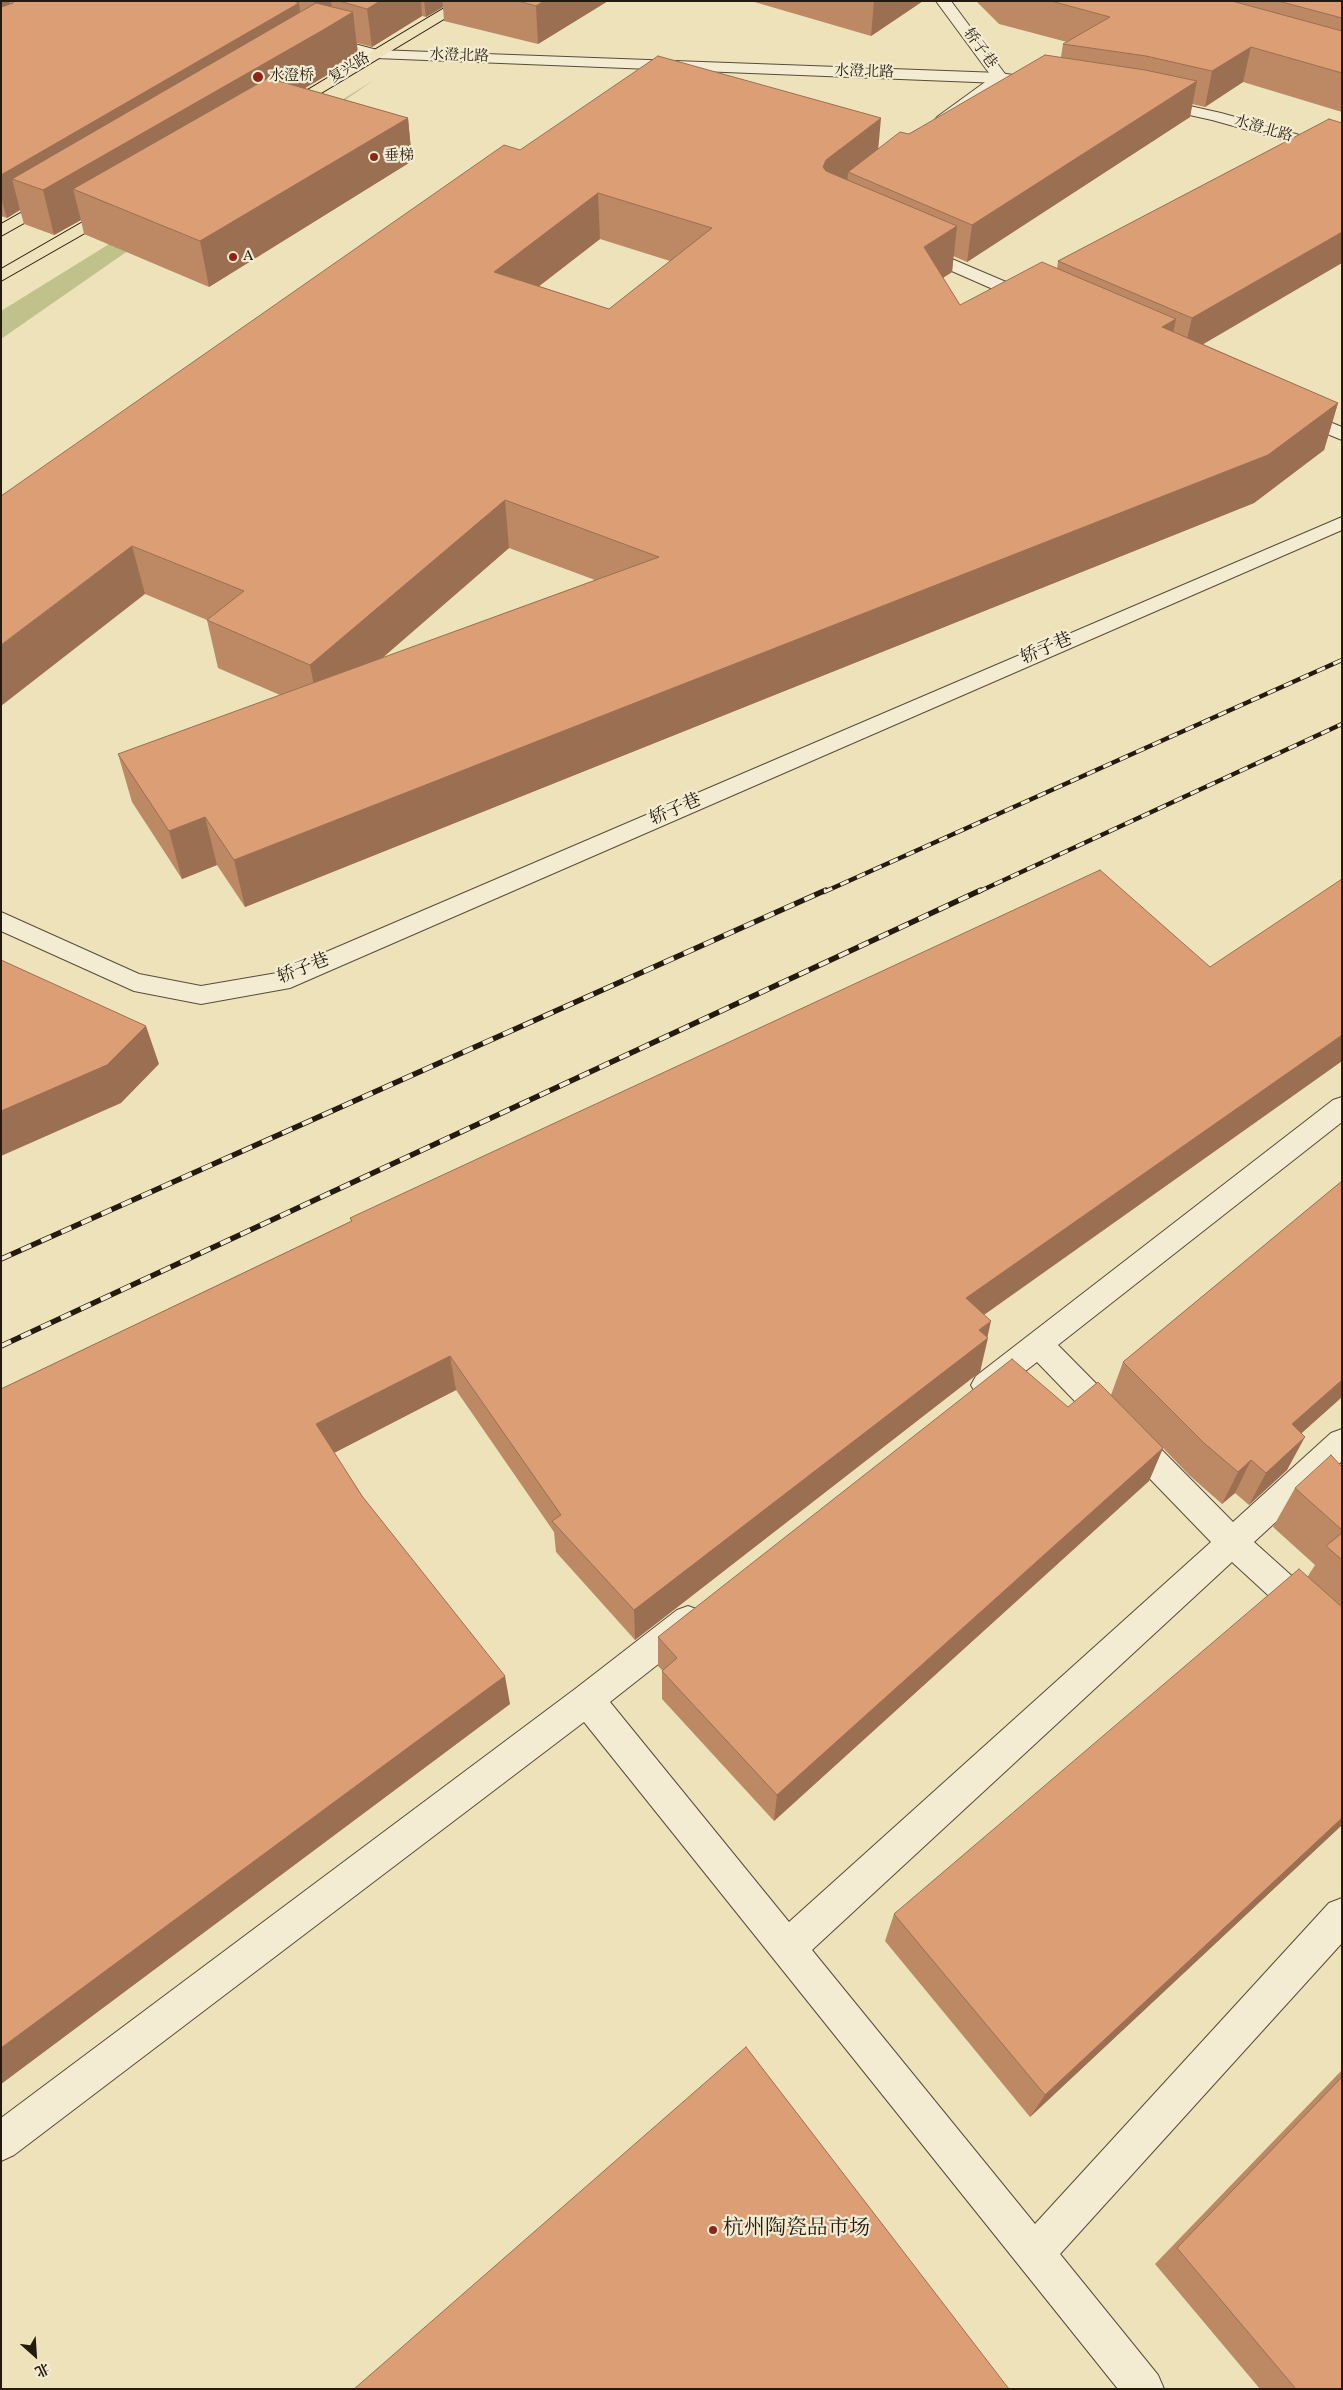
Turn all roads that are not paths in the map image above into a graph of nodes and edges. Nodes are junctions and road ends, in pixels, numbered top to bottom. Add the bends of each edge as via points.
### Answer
1 (467, 1) edge
2 (943, 1) edge
3 (336, 30) edge
4 (314, 40) joint
5 (376, 54) junction
6 (1000, 78) junction
7 (1056, 86) edge
8 (1139, 99) edge
9 (265, 120) edge
10 (934, 128) edge
11 (1342, 157) edge
12 (68, 190) edge
13 (129, 200) edge
14 (1, 231) edge
15 (903, 243) edge
16 (1, 276) edge
17 (1049, 306) edge
18 (1278, 406) edge
19 (1342, 434) edge
20 (1342, 523) edge
21 (1, 921) edge
22 (1342, 1107) edge
23 (1038, 1344) junction
24 (968, 1399) edge
25 (1342, 1442) edge
26 (1232, 1542) junction
27 (711, 1602) edge
28 (1342, 1642) edge
29 (587, 1700) junction
30 (1342, 1916) edge
31 (787, 1948) junction
32 (1, 2142) edge
33 (1034, 2254) junction
34 (1144, 2389) edge

1 - 5 main road, 复兴路
2 - 6 street, 轿子巷
3 - 4 main road
4 - 5 street, 水澄北路
5 - 6 street, 水澄北路
5 - 9 main road, 复兴路
6 - 7 street, 水澄北路
6 - 10 street, 轿子巷
8 - 11 street, 水澄北路 via 1297,139
12 - 14 main road
13 - 16 main road
15 - 17 street
18 - 19 street
20 - 21 street, 轿子巷 via 280,982 201,996 134,982
22 - 23 street
23 - 24 street
23 - 26 street
25 - 26 street
26 - 28 street
26 - 31 street
27 - 29 street
29 - 31 street
29 - 32 street
30 - 33 street
31 - 33 street
33 - 34 street

